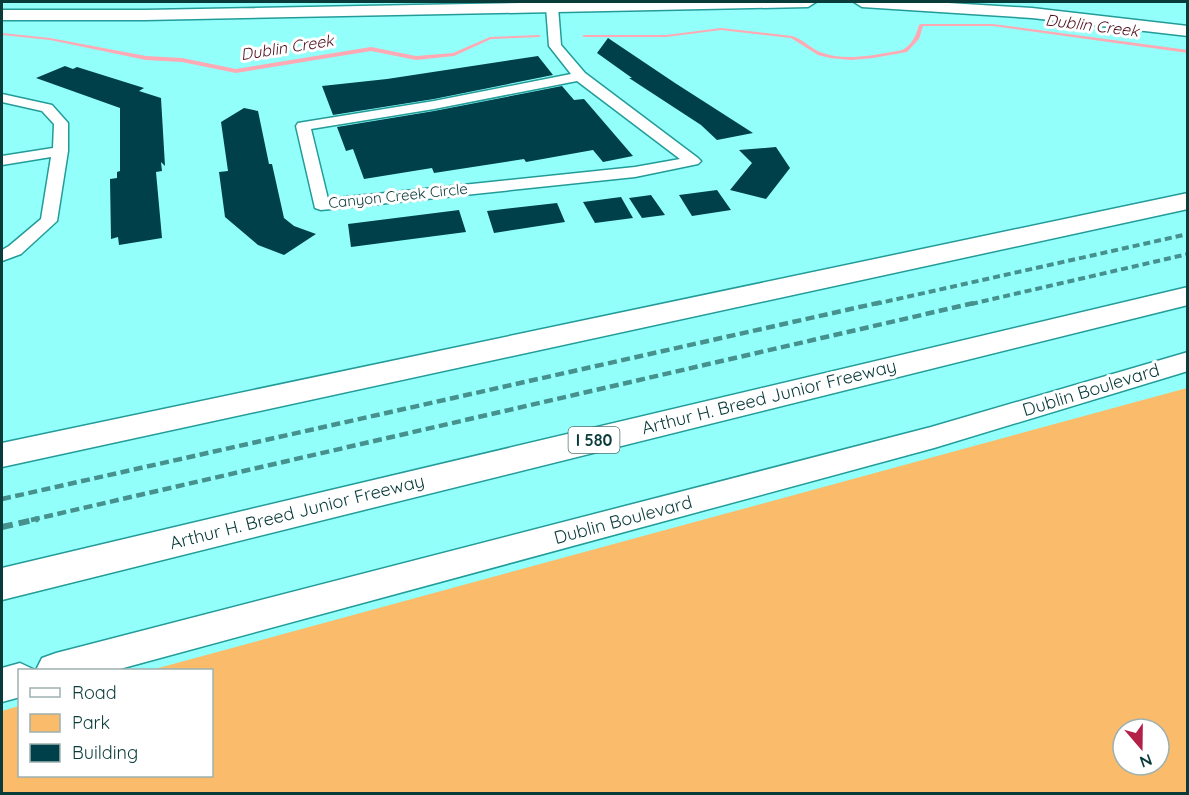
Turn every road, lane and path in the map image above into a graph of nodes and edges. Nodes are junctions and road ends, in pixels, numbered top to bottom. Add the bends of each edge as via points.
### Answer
1 (808, 2) edge
2 (862, 2) edge
3 (552, 7) junction
4 (2, 15) edge
5 (1188, 31) edge
6 (580, 76) junction
7 (2, 98) edge
8 (60, 151) junction
9 (2, 160) edge
10 (1188, 201) edge
11 (2, 256) edge
12 (1188, 296) edge
13 (1188, 361) edge
14 (2, 454) edge
15 (2, 584) edge
16 (60, 669) edge
17 (18, 681) edge
18 (2, 685) edge

1 - 3 main road
2 - 5 main road via 1013,11
3 - 4 main road
3 - 6 street, Canyon Creek Circle via 555,46
6 - 6 street, Canyon Creek Circle via 693,161 635,172 321,205 303,126
7 - 8 street via 47,108 61,123
8 - 9 street
8 - 11 street via 49,221
10 - 14 highway
12 - 15 highway, Arthur H. Breed Junior Freeway / I 580
13 - 16 main road, Dublin Boulevard via 934,437
17 - 18 main road

